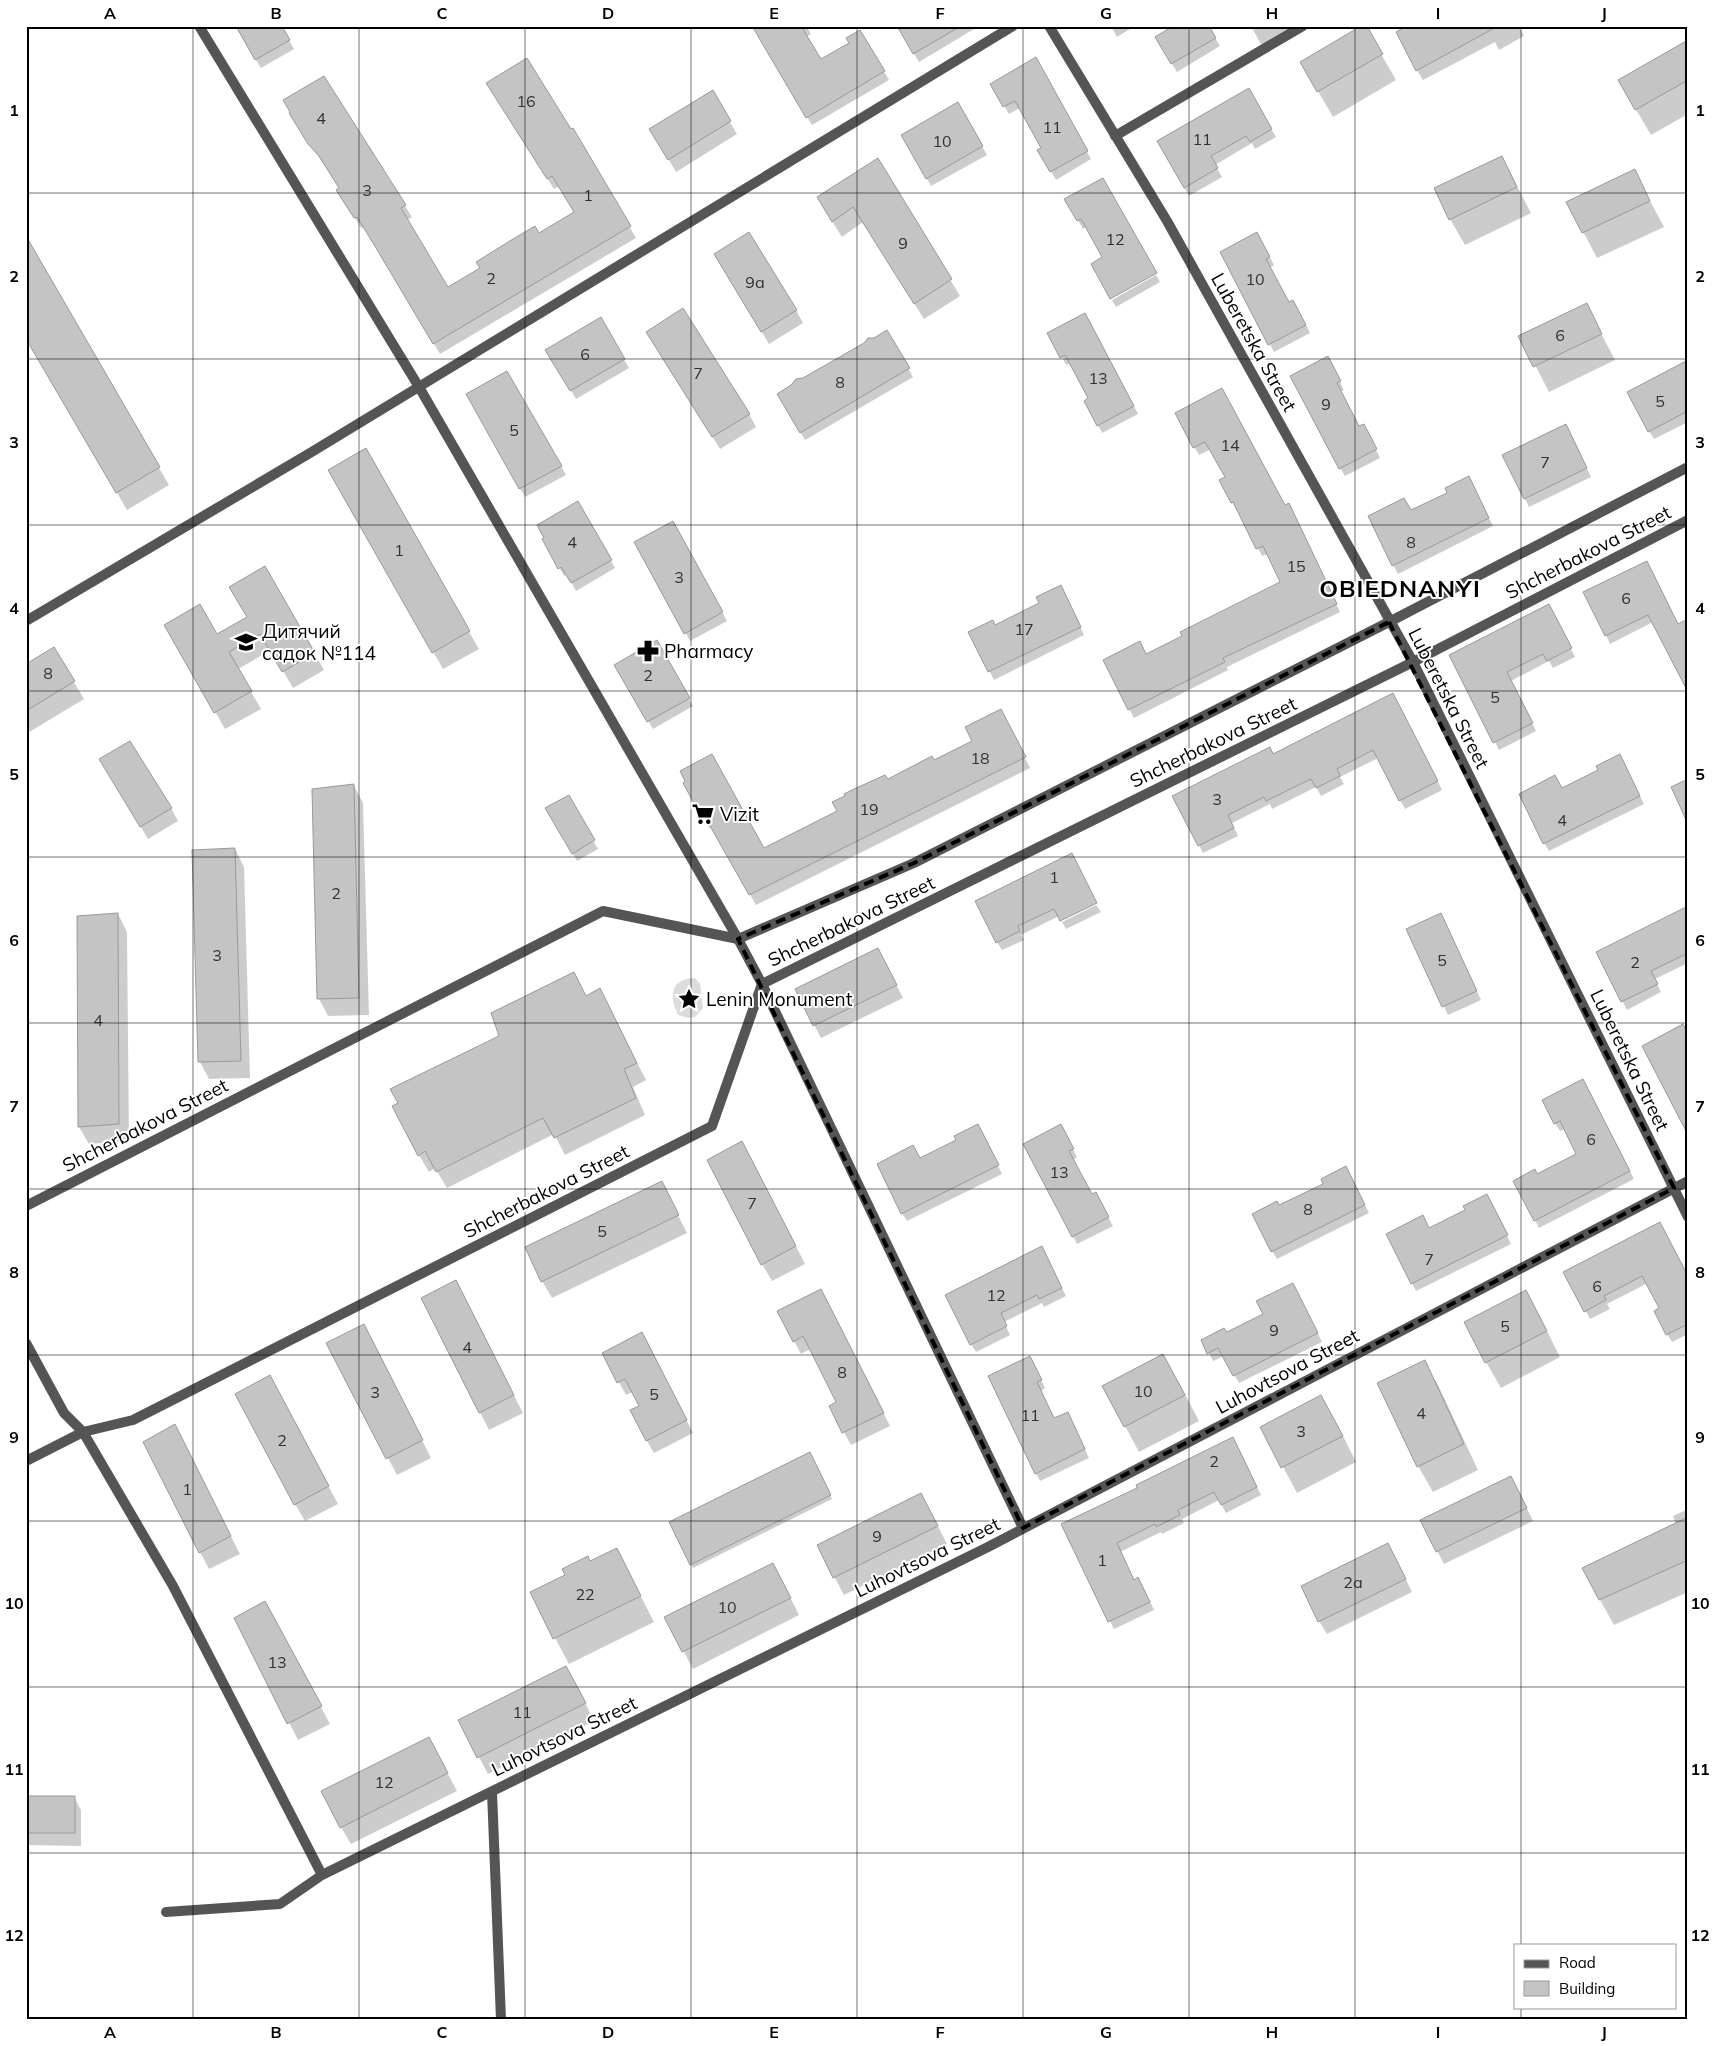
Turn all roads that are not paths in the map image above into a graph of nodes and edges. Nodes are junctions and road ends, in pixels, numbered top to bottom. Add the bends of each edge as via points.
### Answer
1 (199, 26) edge
2 (1013, 26) edge
3 (1049, 26) edge
4 (1303, 26) edge
5 (1115, 136) junction
6 (419, 387) junction
7 (1688, 467) edge
8 (1688, 520) edge
9 (26, 621) edge
10 (1389, 622) junction
11 (1413, 662) junction
12 (738, 939) junction
13 (762, 984) junction
14 (1688, 1181) edge
15 (1674, 1188) junction
16 (26, 1206) edge
17 (1688, 1217) edge
18 (26, 1343) edge
19 (82, 1432) junction
20 (26, 1461) edge
21 (1023, 1528) junction
22 (492, 1792) junction
23 (322, 1875) junction
24 (166, 1912) dead end
25 (501, 2020) edge

1 - 6 street
2 - 6 street
3 - 5 street, Luberetska Street
4 - 5 street
5 - 10 street, Luberetska Street via 1166,221
6 - 9 street
6 - 12 street
7 - 10 street, Shcherbakova Street
8 - 11 street, Shcherbakova Street
10 - 11 street, Luberetska Street
10 - 12 street, Shcherbakova Street via 914,863
11 - 13 street, Shcherbakova Street
11 - 15 street, Luberetska Street
12 - 13 street
12 - 16 street, Shcherbakova Street via 603,911
13 - 19 street, Shcherbakova Street via 712,1126 133,1420
13 - 21 street
14 - 15 street, Luhovtsova Street
15 - 17 street, Luberetska Street
15 - 21 street, Luhovtsova Street
18 - 19 street via 64,1413
19 - 20 street, Shcherbakova Street
19 - 23 street via 173,1586
21 - 22 street, Luhovtsova Street
22 - 23 street, Luhovtsova Street
22 - 25 street
23 - 24 street, Luhovtsova Street via 280,1904

